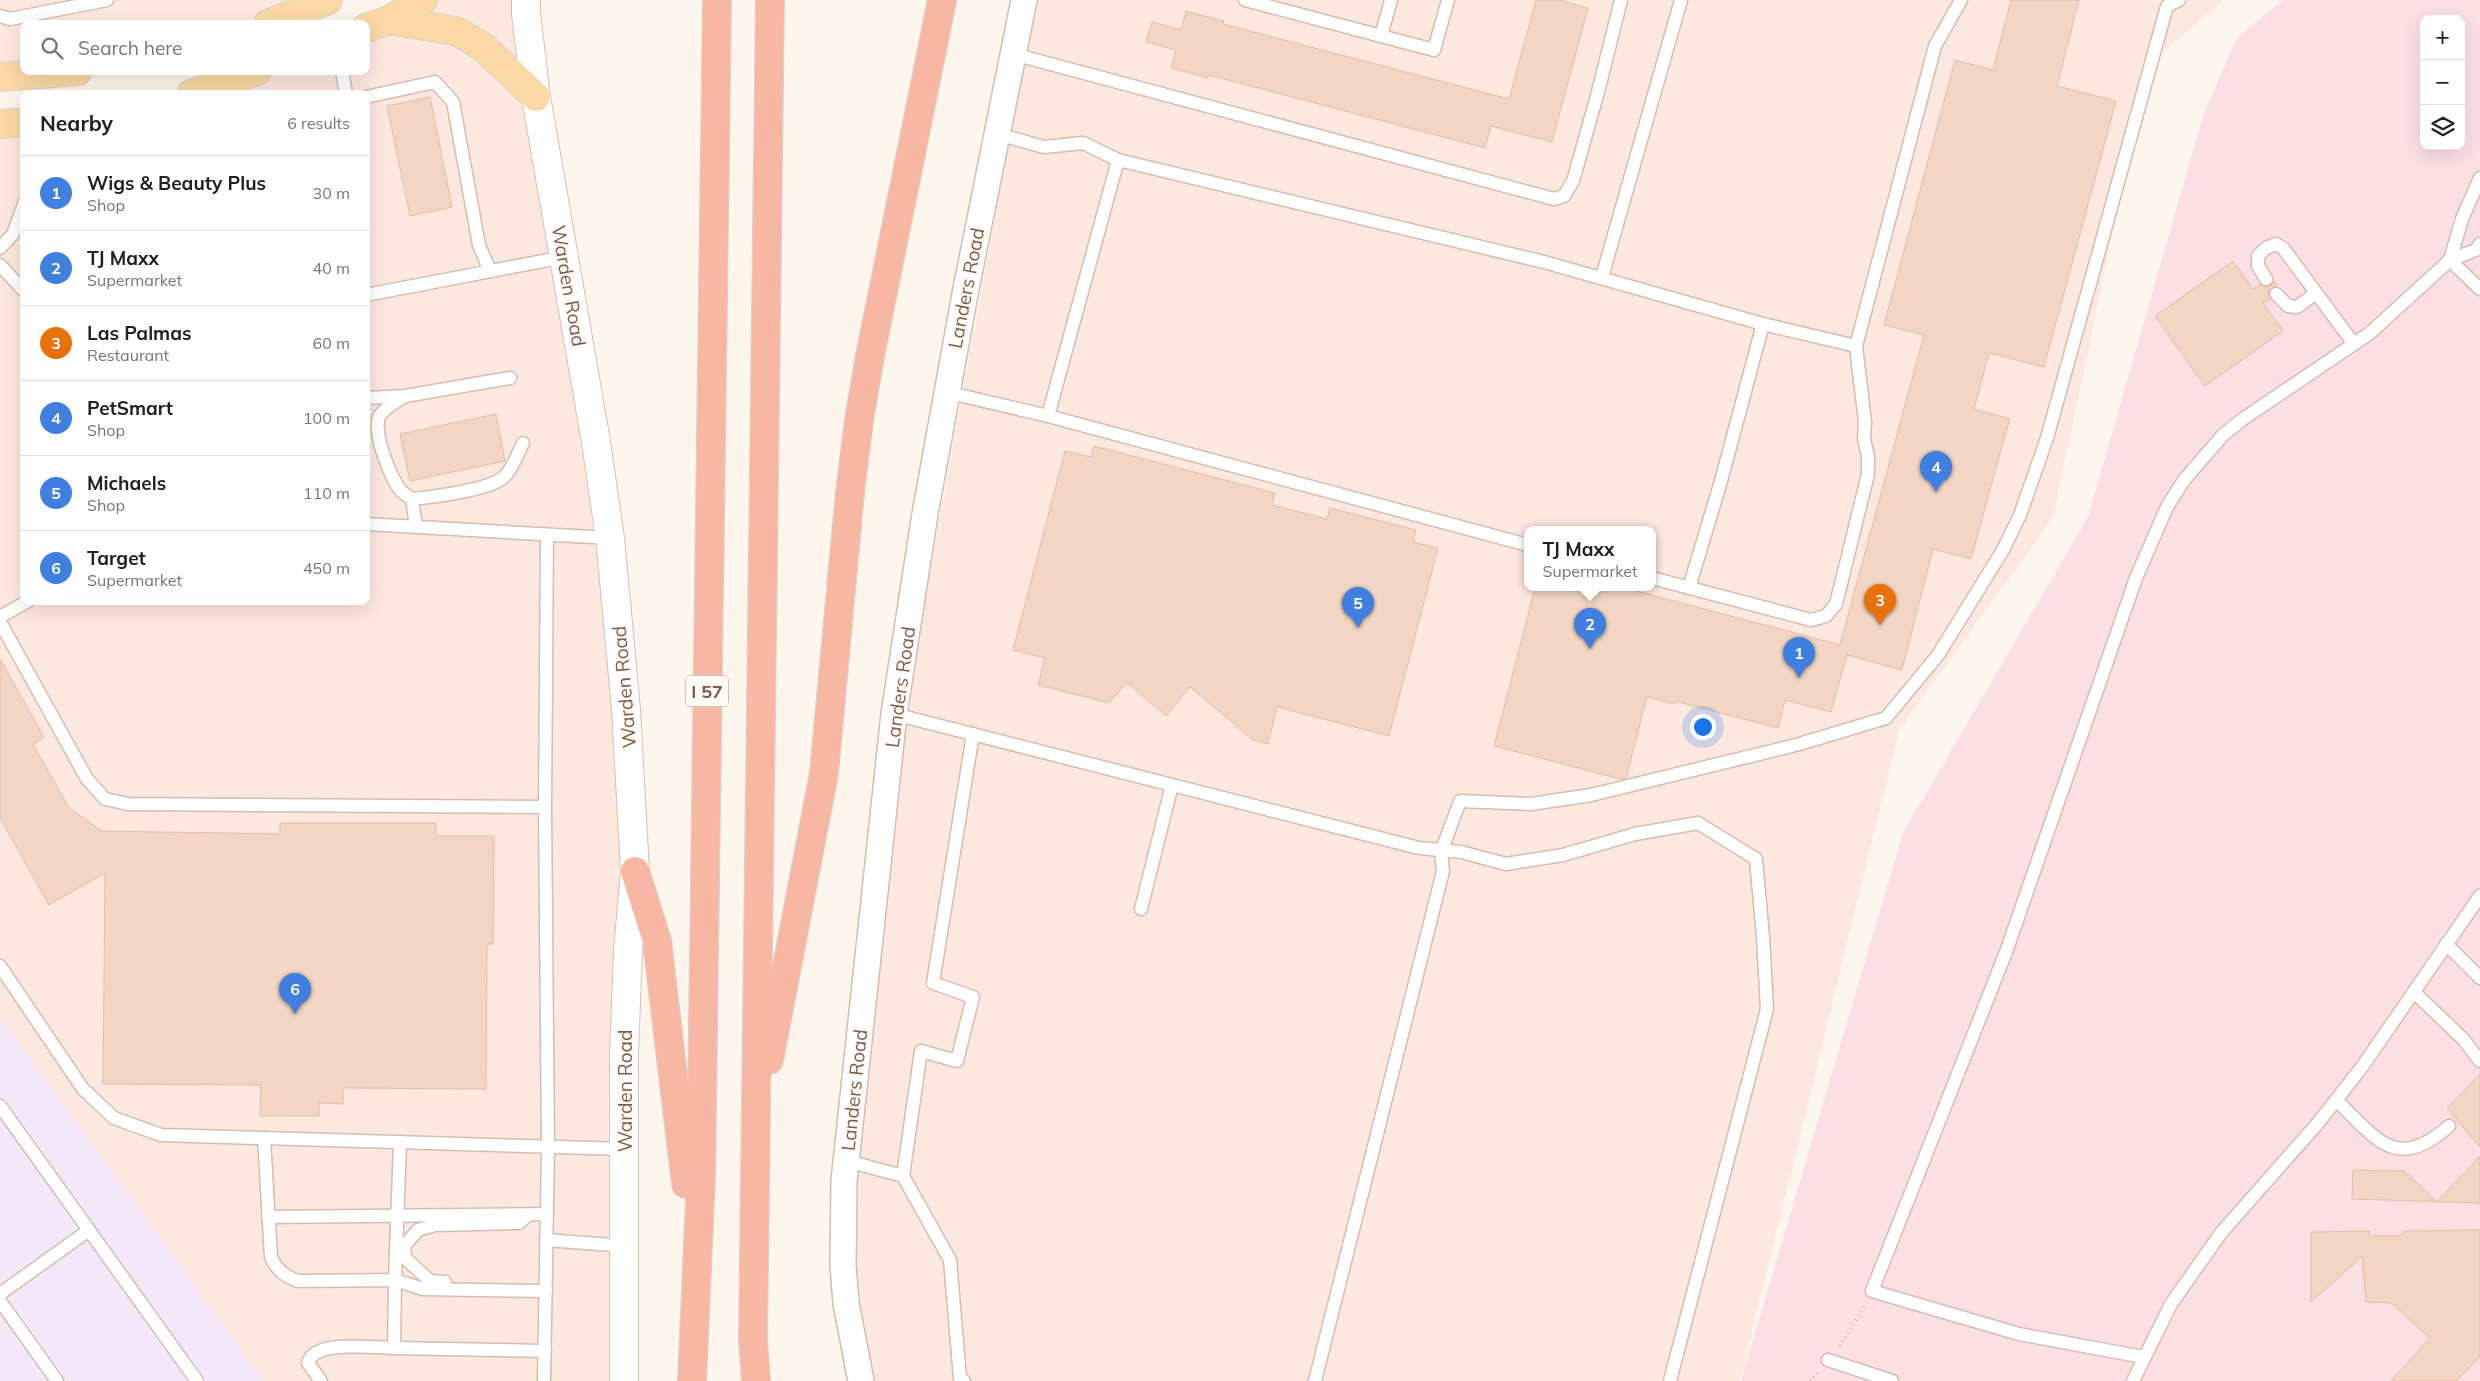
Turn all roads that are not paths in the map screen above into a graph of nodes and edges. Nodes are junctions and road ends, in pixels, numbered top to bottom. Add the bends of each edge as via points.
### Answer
1 (108, 0) edge
2 (328, 0) edge
3 (422, 0) edge
4 (526, 0) edge
5 (717, 0) edge
6 (770, 0) edge
7 (942, 0) edge
8 (1024, 0) edge
9 (1245, 0) edge
10 (1391, 0) edge
11 (1448, 0) edge
12 (1621, 0) edge
13 (1681, 0) edge
14 (1961, 0) edge
15 (2179, 0) edge
16 (0, 16) edge
17 (278, 20) edge
18 (378, 24) edge
19 (1382, 36) junction
20 (1013, 54) junction
21 (26, 75) edge
22 (246, 75) edge
23 (343, 75) edge
24 (0, 77) edge
25 (202, 90) edge
26 (345, 90) edge
27 (370, 96) edge
28 (536, 96) junction
29 (20, 122) edge
30 (0, 124) edge
31 (997, 134) junction
32 (1118, 160) junction
33 (2480, 178) edge
34 (20, 215) edge
35 (2480, 244) edge
36 (0, 248) edge
37 (564, 257) junction
38 (2450, 260) junction
39 (0, 265) edge
40 (490, 271) junction
41 (1602, 277) junction
42 (2266, 279) dead end
43 (20, 287) edge
44 (2480, 289) edge
45 (2316, 293) junction
46 (370, 294) edge
47 (2276, 294) dead end
48 (1763, 324) junction
49 (2354, 344) junction
50 (1856, 346) junction
51 (510, 378) dead end
52 (946, 392) junction
53 (405, 396) junction
54 (370, 398) edge
55 (1048, 416) junction
56 (523, 443) dead end
57 (412, 499) junction
58 (370, 524) edge
59 (416, 526) junction
60 (547, 536) junction
61 (610, 538) junction
62 (1524, 544) edge
63 (1656, 579) edge
64 (1689, 588) junction
65 (21, 605) edge
66 (0, 617) edge
67 (0, 622) edge
68 (894, 714) junction
69 (973, 734) junction
70 (1172, 785) junction
71 (545, 807) junction
72 (1441, 852) junction
73 (635, 871) junction
74 (2480, 896) edge
75 (1140, 909) dead end
76 (2446, 944) junction
77 (0, 966) edge
78 (2480, 978) edge
79 (2414, 992) junction
80 (2480, 1061) edge
81 (2336, 1100) junction
82 (0, 1106) edge
83 (757, 1123) junction
84 (2449, 1126) dead end
85 (264, 1138) junction
86 (400, 1142) junction
87 (548, 1147) junction
88 (624, 1150) junction
89 (847, 1161) junction
90 (903, 1176) junction
91 (398, 1214) junction
92 (529, 1214) junction
93 (547, 1214) junction
94 (268, 1216) junction
95 (89, 1230) junction
96 (546, 1240) junction
97 (625, 1246) junction
98 (696, 1266) junction
99 (395, 1280) junction
100 (506, 1290) junction
101 (546, 1291) junction
102 (0, 1294) edge
103 (0, 1301) edge
104 (394, 1348) junction
105 (545, 1351) junction
106 (2143, 1357) junction
107 (1828, 1360) road end
108 (1888, 1380) edge
109 (57, 1381) edge
110 (197, 1381) edge
111 (320, 1381) edge
112 (544, 1381) edge
113 (624, 1381) edge
114 (692, 1381) edge
115 (756, 1381) edge
116 (861, 1381) edge
117 (964, 1381) edge
118 (1315, 1381) edge
119 (1670, 1381) edge
120 (2133, 1381) edge

1 - 16 lane via 10,19
2 - 17 main road
3 - 18 main road
4 - 28 street, Warden Road
5 - 98 highway, I 57 via 701,1174
6 - 83 highway
7 - 83 highway via 865,383 850,492 824,772
8 - 20 street, Landers Road
9 - 19 lane
10 - 19 lane
11 - 19 lane via 1434,50
12 - 20 lane via 1573,181 1564,196 1554,199
13 - 41 lane
14 - 50 lane via 1935,46
15 - 72 lane via 2167,6 2047,438 2020,514 2003,550 1938,655 1886,718 1796,745 1591,795 1530,804 1460,801
18 - 28 main road via 456,31 482,46
20 - 31 street, Landers Road
21 - 24 main road
22 - 25 main road
23 - 26 lane
27 - 40 lane via 435,82 453,102 479,245
28 - 37 street, Warden Road
29 - 30 main road
31 - 32 lane via 1044,147 1083,143
31 - 52 street, Landers Road
32 - 41 lane
32 - 55 lane
33 - 38 lane via 2462,219
34 - 36 lane via 13,234
35 - 38 lane via 2476,250
37 - 40 lane
37 - 61 street, Warden Road
38 - 44 lane
38 - 49 lane via 2398,310
39 - 43 lane
40 - 46 lane
41 - 48 lane
42 - 45 lane via 2258,266 2258,256 2276,244 2283,248
45 - 47 lane via 2297,307 2288,306
45 - 49 lane
48 - 50 lane
48 - 64 lane
49 - 106 lane via 2223,435 2184,480 2167,507 2136,578 2006,952 1872,1291 2019,1334
50 - 64 lane via 1868,474 1836,604 1826,616 1811,620
51 - 53 lane
52 - 55 lane
52 - 68 street, Landers Road
53 - 54 lane
53 - 57 lane via 380,416 377,428 392,476
55 - 62 lane
56 - 57 lane via 512,468 503,479 488,486
57 - 59 lane
58 - 59 lane
59 - 60 lane
60 - 61 lane
60 - 71 lane
61 - 73 street, Warden Road via 626,709
63 - 64 lane
65 - 66 lane
67 - 71 lane via 87,779 105,800 128,804
68 - 69 lane
68 - 89 street, Landers Road
69 - 70 lane
69 - 90 lane via 933,983 973,997 957,1061 921,1051
70 - 72 lane
70 - 75 lane
71 - 87 lane
72 - 118 lane via 1443,870
72 - 119 lane via 1461,852 1506,864 1563,855 1635,834 1698,823 1756,859 1767,1010
73 - 88 street, Warden Road via 627,970
73 - 98 highway via 657,941
74 - 76 lane
76 - 78 lane
76 - 79 lane
77 - 85 lane via 83,1090 114,1118 161,1135
79 - 80 lane via 2463,1039
79 - 81 lane
81 - 84 lane via 2370,1132 2393,1148 2417,1148
81 - 106 lane via 2221,1233 2171,1304
82 - 95 lane
83 - 115 highway via 753,1340
85 - 86 lane
85 - 94 lane
86 - 87 lane
86 - 91 lane
87 - 88 lane
87 - 93 lane
88 - 97 street, Warden Road
89 - 90 lane
89 - 116 street, Landers Road via 842,1225 843,1264 846,1303
90 - 117 lane via 950,1260 960,1378
91 - 92 lane
91 - 94 lane
91 - 99 lane
92 - 93 lane
92 - 100 lane via 519,1224 434,1225 418,1230 404,1246 405,1258 430,1281 492,1283
93 - 96 lane
94 - 99 lane via 270,1257 276,1268 288,1278 298,1281
95 - 102 lane
95 - 110 lane
96 - 97 lane
96 - 101 lane
97 - 113 street, Warden Road
98 - 114 highway, I 57
99 - 100 lane via 423,1289
99 - 104 lane
100 - 101 lane
101 - 105 lane
103 - 109 lane
104 - 105 lane
104 - 111 lane via 328,1347 317,1351 310,1356 308,1363
105 - 112 lane
106 - 120 lane
107 - 108 lane

